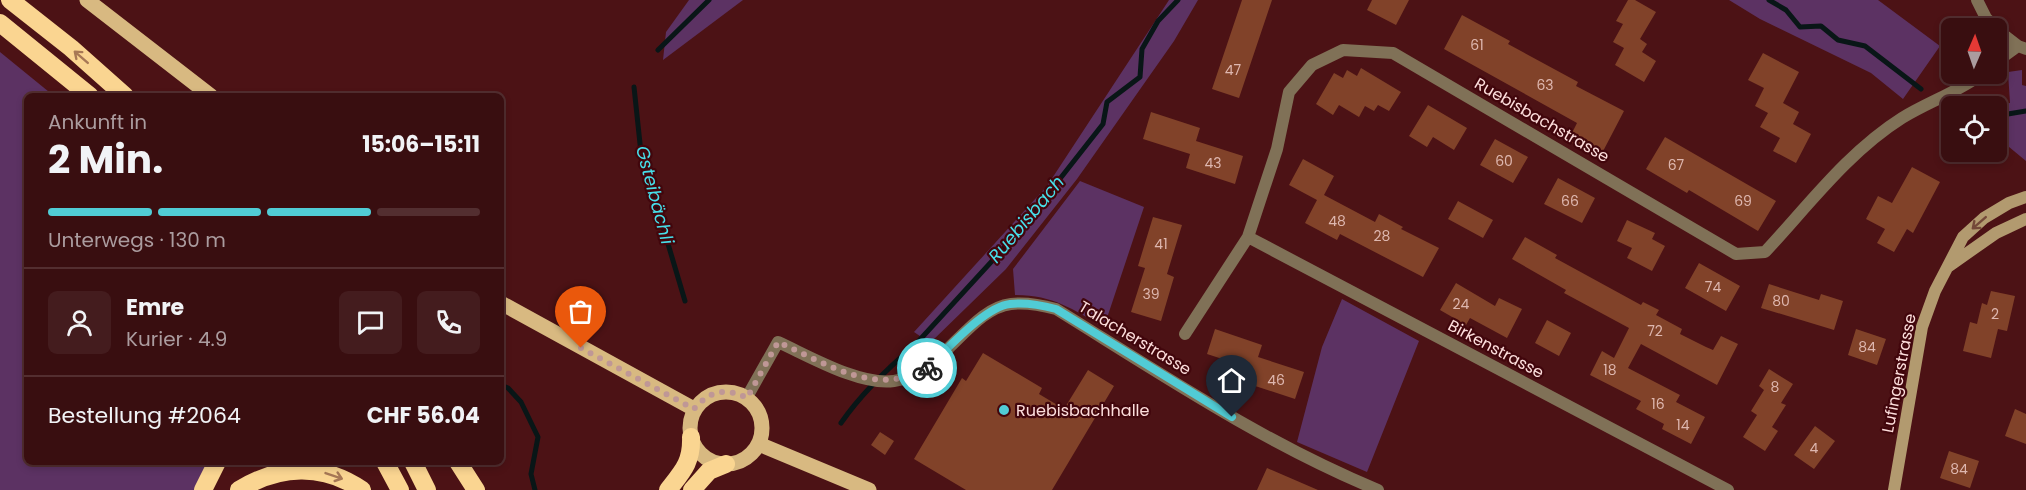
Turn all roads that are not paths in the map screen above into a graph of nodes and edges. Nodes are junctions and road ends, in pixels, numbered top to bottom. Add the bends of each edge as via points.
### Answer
1 (10, 0) edge
2 (87, 0) edge
3 (1977, 0) edge
4 (1986, 18) edge
5 (0, 23) edge
6 (2007, 37) edge
7 (2022, 47) edge
8 (2007, 56) edge
9 (1967, 84) edge
10 (86, 93) edge
11 (122, 93) edge
12 (207, 93) edge
13 (2026, 197) edge
14 (2026, 219) edge
15 (1248, 237) junction
16 (1948, 266) junction
17 (504, 305) edge
18 (1185, 333) dead end
19 (747, 398) junction
20 (694, 409) junction
21 (691, 437) junction
22 (759, 444) junction
23 (726, 464) junction
24 (216, 465) edge
25 (387, 465) edge
26 (414, 465) edge
27 (460, 465) edge
28 (203, 490) edge
29 (239, 490) edge
30 (362, 490) edge
31 (400, 490) edge
32 (427, 490) edge
33 (476, 490) edge
34 (668, 490) edge
35 (692, 490) edge
36 (869, 490) edge
37 (1378, 490) edge
38 (1728, 490) edge
39 (1894, 490) edge

11 -> 1 highway
2 - 12 main road
3 - 4 street
5 - 10 highway
6 - 7 street
7 - 8 street
9 - 15 street, Ruebisbachstrasse via 1902,118 1848,160 1765,252 1736,254 1393,52 1343,50 1312,65 1289,92 1277,149
13 -> 16 main road, Lufingerstrasse via 1984,218 1963,237
14 - 16 main road, Lufingerstrasse via 1996,233
15 - 18 street, Ruebisbachstrasse
15 - 38 street, Birkenstrasse
16 - 39 main road, Lufingerstrasse via 1922,327
17 - 20 main road
19 - 20 main road via 738,393 718,392
19 - 22 main road via 762,419
19 - 37 street, Talacherstrasse via 778,342 857,377 895,381 926,370 986,314 1008,304 1034,303 1056,309 1266,436
20 - 21 main road
21 - 23 main road via 699,453
21 - 34 highway via 687,464
22 - 23 main road via 746,459
22 - 36 main road
23 - 35 highway via 709,471
24 - 28 highway
25 - 31 highway
26 - 32 highway
27 - 33 highway
29 -> 30 highway via 273,473 303,469 331,474

